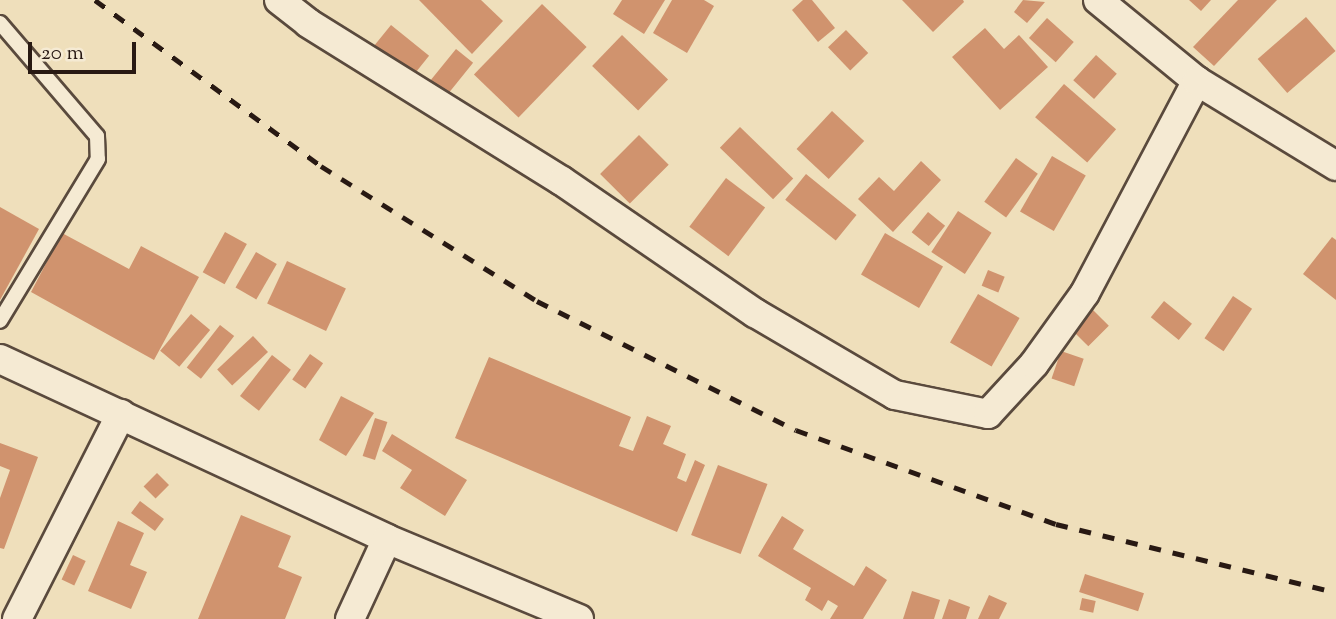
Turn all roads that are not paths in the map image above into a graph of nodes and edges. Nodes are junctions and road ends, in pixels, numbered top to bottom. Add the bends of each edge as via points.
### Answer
1 (279, 0) edge
2 (1098, 0) edge
3 (0, 23) edge
4 (1197, 81) junction
5 (1336, 166) edge
6 (0, 321) edge
7 (0, 359) edge
8 (121, 414) junction
9 (387, 539) junction
10 (17, 619) edge
11 (350, 619) edge
12 (579, 619) edge

1 - 4 street via 308,23 562,181 754,313 895,395 988,414 1034,364 1085,293
2 - 4 street
3 - 6 lane via 97,136 98,159
4 - 5 street
7 - 8 street
8 - 9 street
8 - 10 street
9 - 11 street
9 - 12 street

